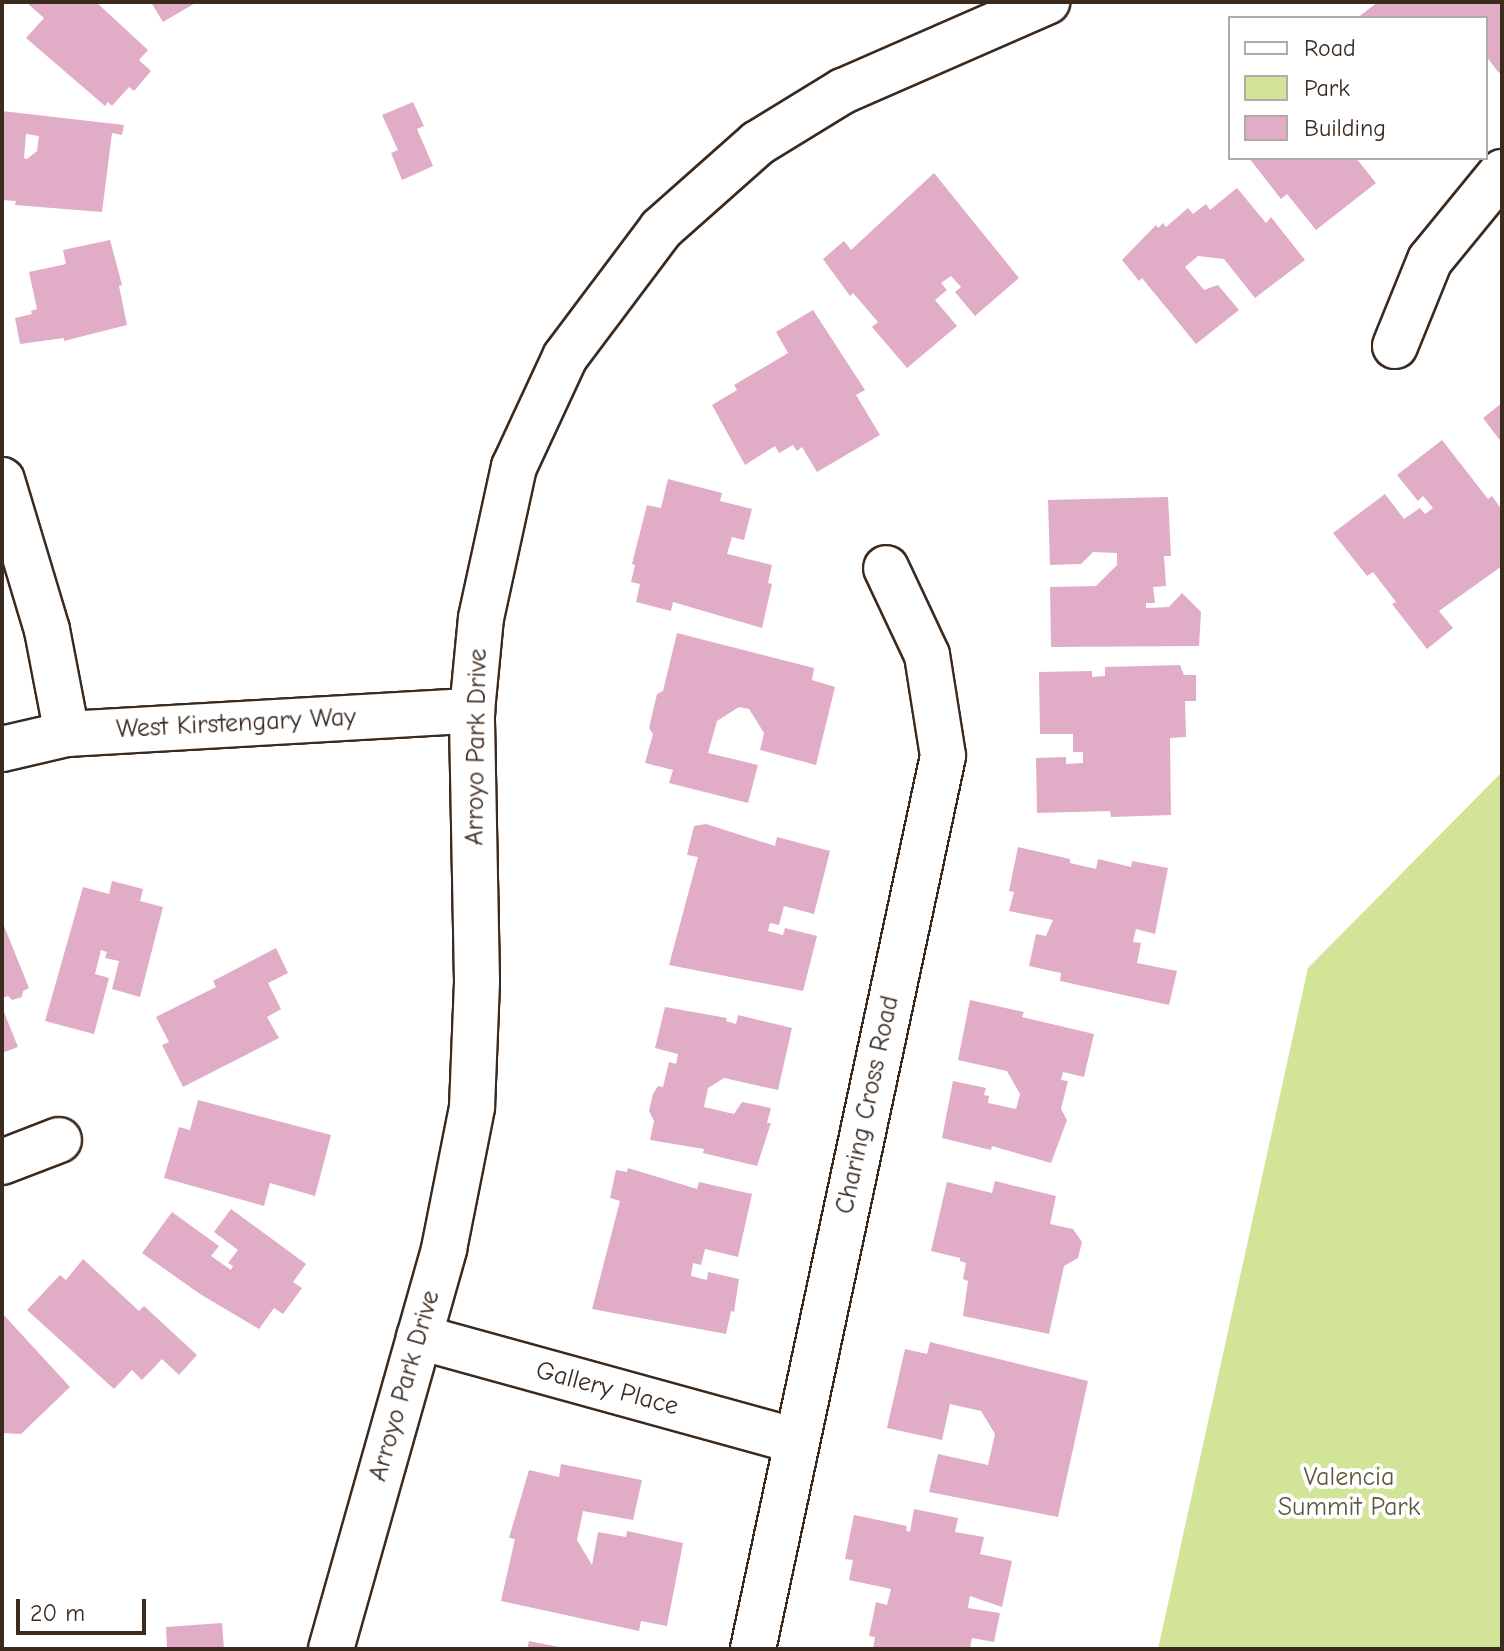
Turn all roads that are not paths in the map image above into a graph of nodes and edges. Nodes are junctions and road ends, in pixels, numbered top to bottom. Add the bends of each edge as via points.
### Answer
1 (1047, 2) edge
2 (1502, 172) edge
3 (1395, 346) dead end
4 (2, 480) edge
5 (886, 568) dead end
6 (472, 711) junction
7 (67, 734) junction
8 (2, 749) edge
9 (59, 1140) dead end
10 (2, 1162) edge
11 (419, 1337) junction
12 (796, 1441) junction
13 (331, 1649) edge
14 (753, 1649) edge

1 - 6 street, Arroyo Park Drive via 843,91 758,143 661,229 565,357 514,467 481,618
2 - 3 street via 1430,260
4 - 7 street via 47,630
5 - 12 street, Charing Cross Road via 927,655 943,756
6 - 7 street, West Kirstengary Way
6 - 11 street, Arroyo Park Drive via 477,981 472,1107 444,1249
7 - 8 street, West Kirstengary Way
9 - 10 street
11 - 12 street, Gallery Place
11 - 13 street, Arroyo Park Drive
12 - 14 street, Charing Cross Road

